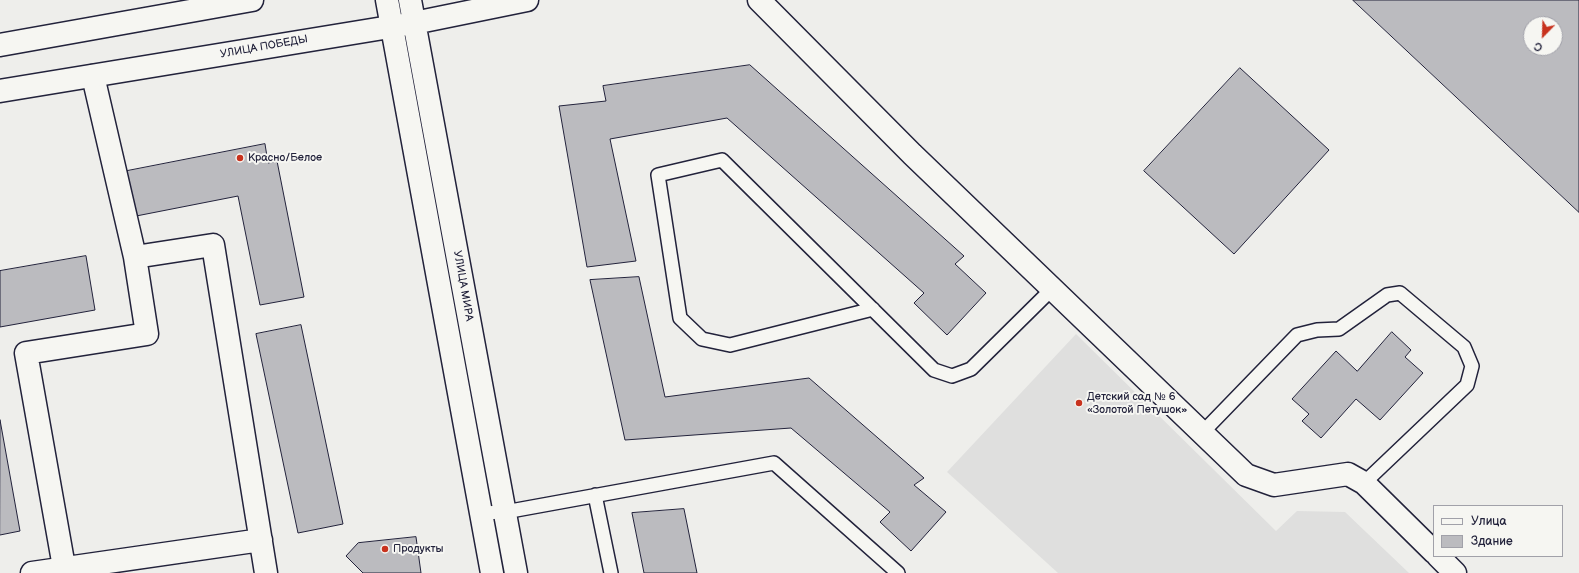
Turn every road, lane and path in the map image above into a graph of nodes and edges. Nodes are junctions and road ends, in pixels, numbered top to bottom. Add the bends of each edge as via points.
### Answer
1 (252, 0) edge
2 (387, 0) edge
3 (410, 0) edge
4 (526, 0) edge
5 (758, 0) edge
6 (414, 23) junction
7 (391, 26) junction
8 (0, 45) edge
9 (93, 76) junction
10 (0, 91) edge
11 (135, 257) junction
12 (1052, 289) junction
13 (873, 309) junction
14 (1202, 433) junction
15 (1364, 483) junction
16 (595, 495) junction
17 (505, 512) junction
18 (481, 514) junction
19 (260, 540) junction
20 (1433, 551) edge
21 (1439, 557) edge
22 (64, 567) junction
23 (32, 573) edge
24 (266, 573) edge
25 (492, 573) edge
26 (516, 573) edge
27 (611, 573) edge
28 (898, 573) edge
29 (1455, 573) edge

1 - 8 street
2 - 7 street
3 - 6 street, УЛИЦА МИРА
4 - 6 street, УЛИЦА ПОБЕДЫ
5 - 12 street
6 - 7 street, УЛИЦА ПОБЕДЫ
6 - 17 street, УЛИЦА МИРА
7 - 9 street, УЛИЦА ПОБЕДЫ
7 - 18 street
9 - 10 street, УЛИЦА ПОБЕДЫ
9 - 11 street
11 - 19 street via 213,245
11 - 22 street via 147,334 26,353
12 - 13 lane via 971,369 952,376 934,370
12 - 14 street
13 - 13 lane via 722,160 658,175 680,318 702,339 730,345
14 - 15 street via 1246,475 1274,485 1348,474
14 - 15 lane via 1297,335 1339,328 1387,295 1400,293 1464,347 1472,366 1467,385
15 - 20 street
16 - 17 lane
16 - 27 lane
16 - 28 lane via 774,463
17 - 18 lane
17 - 26 street, УЛИЦА МИРА
18 - 25 street
19 - 22 street
19 - 24 street
21 - 29 street
22 - 23 street

